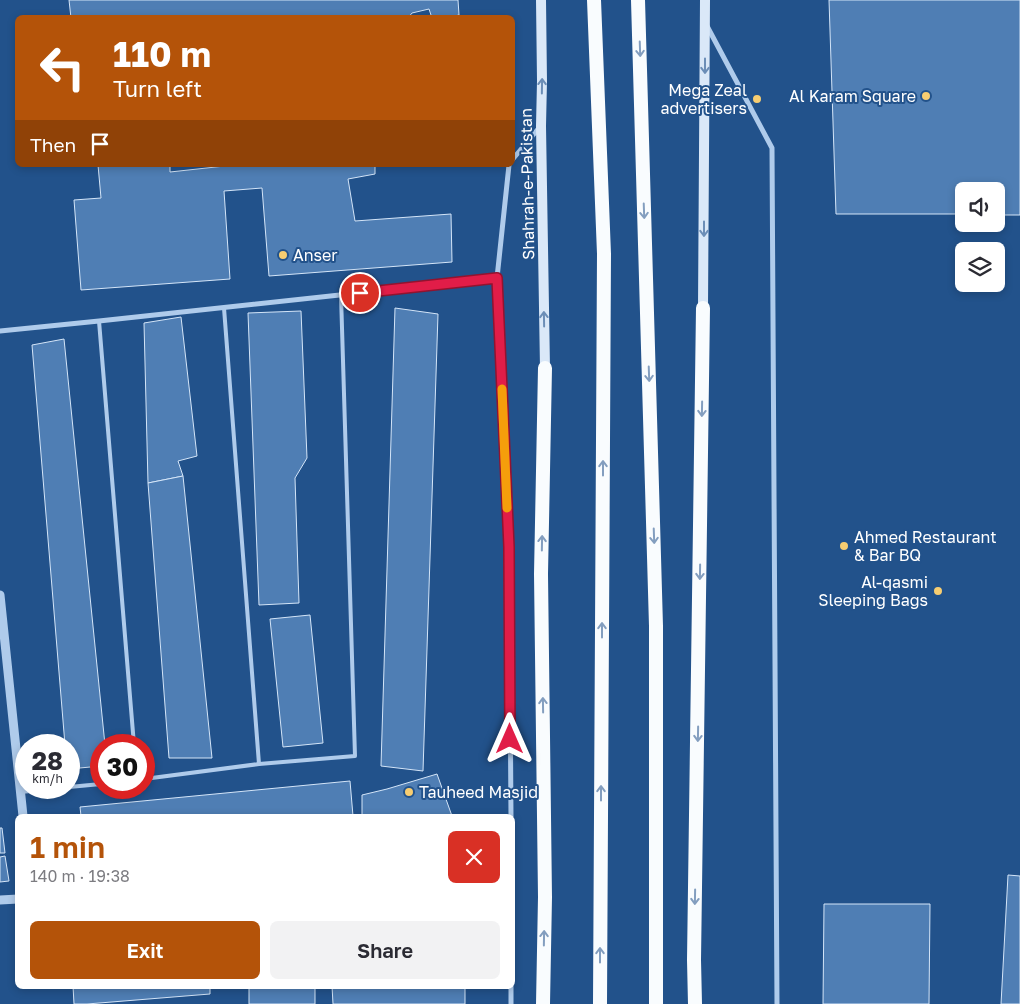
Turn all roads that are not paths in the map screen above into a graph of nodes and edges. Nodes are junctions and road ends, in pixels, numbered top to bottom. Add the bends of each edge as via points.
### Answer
1 (541, 0) edge
2 (594, 0) edge
3 (638, 0) edge
4 (705, 0) edge
5 (705, 23) junction
6 (541, 126) junction
7 (515, 156) edge
8 (509, 167) edge
9 (497, 278) junction
10 (340, 295) junction
11 (224, 308) junction
12 (703, 308) joint
13 (99, 321) junction
14 (0, 331) edge
15 (545, 368) joint
16 (0, 595) edge
17 (133, 734) edge
18 (15, 743) edge
19 (259, 764) junction
20 (155, 778) edge
21 (21, 799) edge
22 (23, 814) edge
23 (511, 814) edge
24 (15, 899) edge
25 (0, 900) edge
26 (511, 989) edge
27 (511, 1004) edge
28 (543, 1004) edge
29 (600, 1004) edge
30 (656, 1004) edge
31 (695, 1004) edge
32 (776, 1004) edge

6 -> 1 main road, Shahrah-e-Pakistan
29 -> 2 highway via 604,254
3 -> 30 highway via 656,626
4 - 5 main road
5 -> 12 main road
5 - 32 street via 772,148
6 - 7 street
15 -> 6 main road, Shahrah-e-Pakistan
8 - 9 street
9 - 10 street
9 - 23 street via 509,547
10 - 11 street
10 - 19 lane via 355,756
11 - 13 street
11 - 19 lane
12 -> 31 highway
13 - 14 street
13 - 17 lane
28 -> 15 highway via 541,574
16 - 18 street
19 - 20 lane
21 - 22 street
24 - 25 street
26 - 27 street

